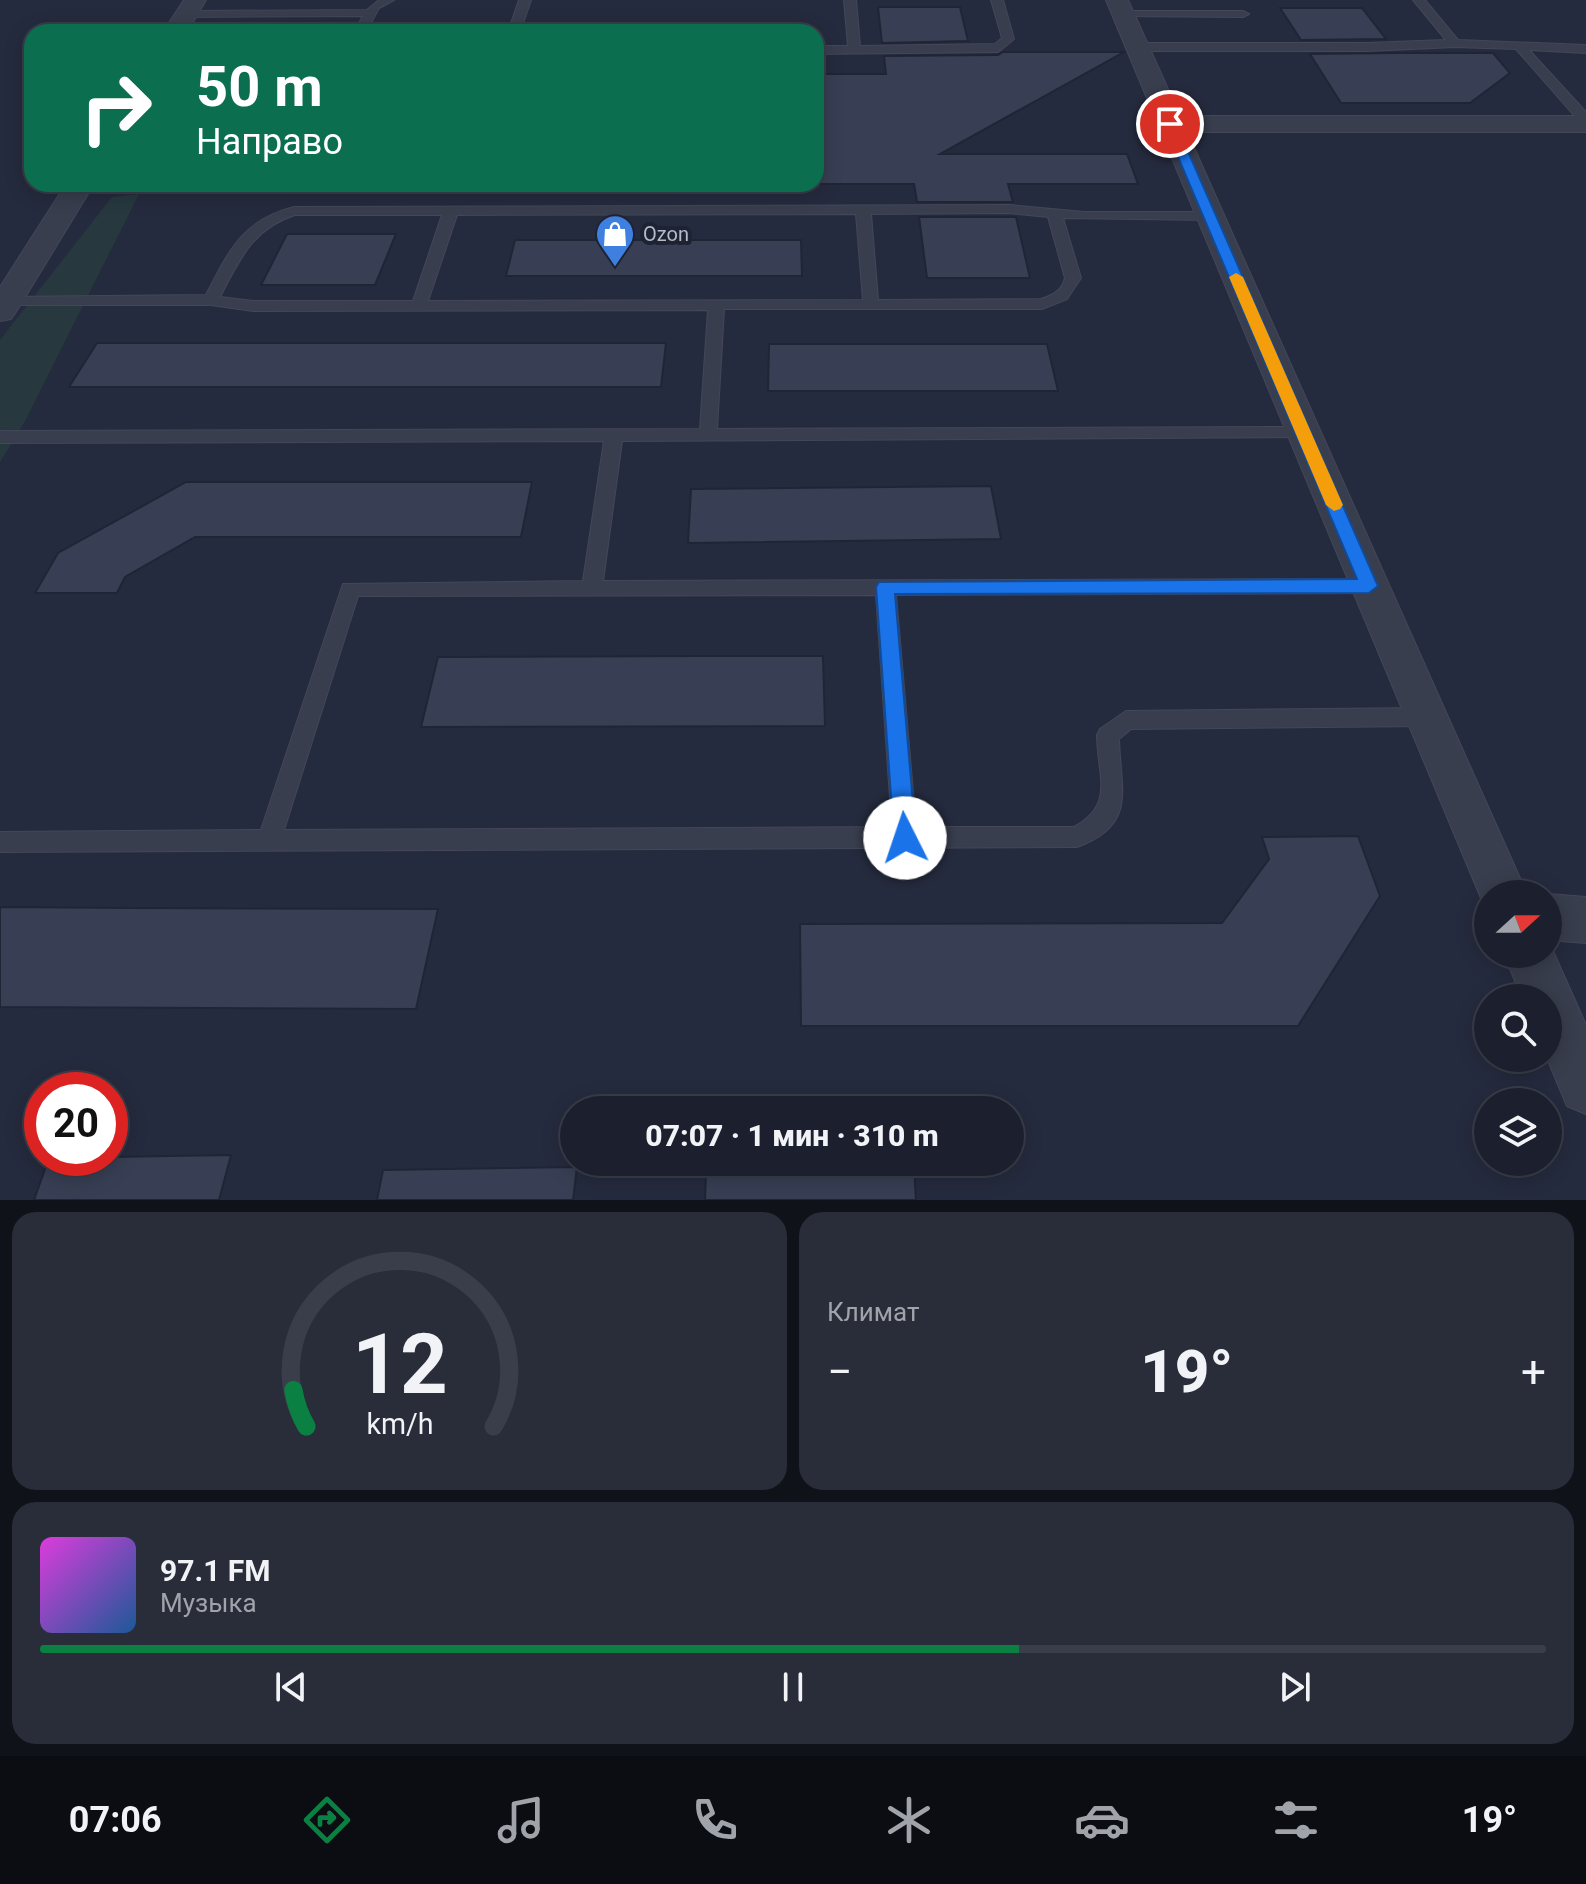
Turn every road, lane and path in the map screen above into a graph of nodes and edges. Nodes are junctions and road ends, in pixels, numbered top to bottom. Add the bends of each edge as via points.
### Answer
1 (388, 0) edge
2 (525, 0) edge
3 (850, 0) edge
4 (997, 0) edge
5 (1240, 0) edge
6 (1419, 0) edge
7 (1120, 7) edge
8 (370, 13) junction
9 (186, 15) edge
10 (364, 24) edge
11 (517, 24) edge
12 (1253, 31) junction
13 (1455, 43) junction
14 (1519, 46) junction
15 (1137, 47) junction
16 (1586, 49) edge
17 (824, 50) edge
18 (854, 50) junction
19 (1586, 122) edge
20 (1170, 124) junction
21 (75, 192) edge
22 (863, 209) junction
23 (451, 210) junction
24 (1054, 213) junction
25 (1210, 216) junction
26 (211, 300) junction
27 (871, 304) junction
28 (419, 305) junction
29 (716, 305) junction
30 (4, 306) edge
31 (1304, 433) junction
32 (614, 435) junction
33 (708, 435) junction
34 (0, 437) edge
35 (1369, 586) junction
36 (885, 587) junction
37 (592, 588) junction
38 (1426, 717) junction
39 (905, 838) junction
40 (269, 841) junction
41 (0, 842) edge
42 (1497, 880) edge
43 (1562, 918) edge
44 (1586, 920) edge
45 (1562, 1031) edge
46 (1586, 1087) edge

1 - 8 lane
2 - 11 lane
3 - 18 lane
4 - 18 lane via 1008,39 998,48
5 - 12 lane
6 - 13 lane
7 - 12 lane
7 - 15 street
8 - 9 lane
8 - 10 lane
12 - 13 lane
12 - 15 lane
13 - 14 lane
14 - 16 lane
14 - 19 lane
15 - 20 street
17 - 18 lane
19 - 20 street
20 - 25 street
21 - 30 street
22 - 23 lane
22 - 24 lane
22 - 27 lane
23 - 26 lane via 294,211 273,217 245,237
23 - 28 lane
24 - 25 lane
24 - 27 lane via 1073,278 1069,291 1053,301
25 - 31 street
26 - 28 lane via 244,305
26 - 30 lane
27 - 29 lane
28 - 29 lane
29 - 33 lane
31 - 33 lane
31 - 35 street
32 - 33 lane
32 - 34 lane
32 - 37 lane
35 - 36 lane
35 - 38 street
36 - 37 lane
36 - 39 lane
37 - 40 lane via 350,589
38 - 39 lane via 1126,720 1108,735 1113,804 1095,829 1077,837
38 - 42 street
39 - 40 lane
40 - 41 lane
43 - 44 street
45 - 46 street

